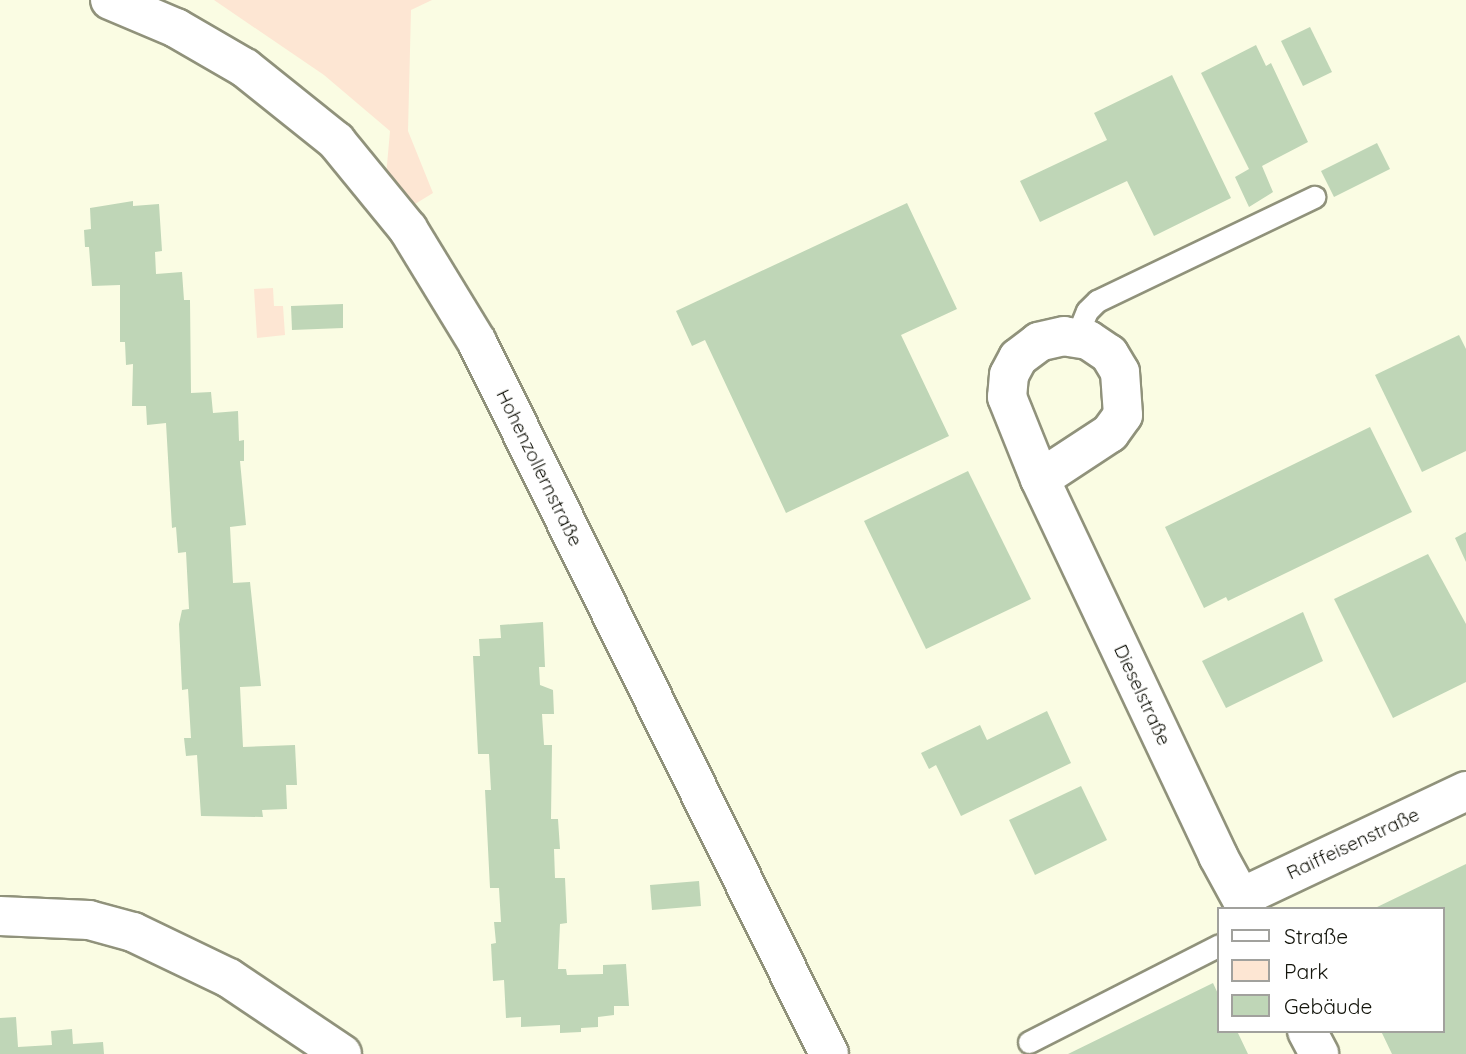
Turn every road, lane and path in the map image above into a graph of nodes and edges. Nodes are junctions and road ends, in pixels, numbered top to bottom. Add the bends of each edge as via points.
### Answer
1 (110, 0) edge
2 (1314, 197) dead end
3 (1076, 338) junction
4 (1040, 480) junction
5 (1466, 791) edge
6 (1244, 903) edge
7 (0, 916) edge
8 (1218, 946) edge
9 (1308, 1033) edge
10 (1029, 1042) dead end
11 (342, 1054) edge
12 (829, 1054) edge
13 (1319, 1054) edge

1 - 12 street, Hohenzollernstraße via 176,28 244,68 336,141 408,229 477,342
2 - 3 lane via 1097,301 1087,311
3 - 4 street, Dieselstraße via 1039,342 1018,359 1009,375 1010,406
3 - 4 street via 1109,354 1120,372 1123,415 1110,433
4 - 6 street, Dieselstraße
5 - 6 street, Raiffeisenstraße
7 - 11 street via 89,920 133,932 229,978
8 - 10 lane
9 - 13 street

